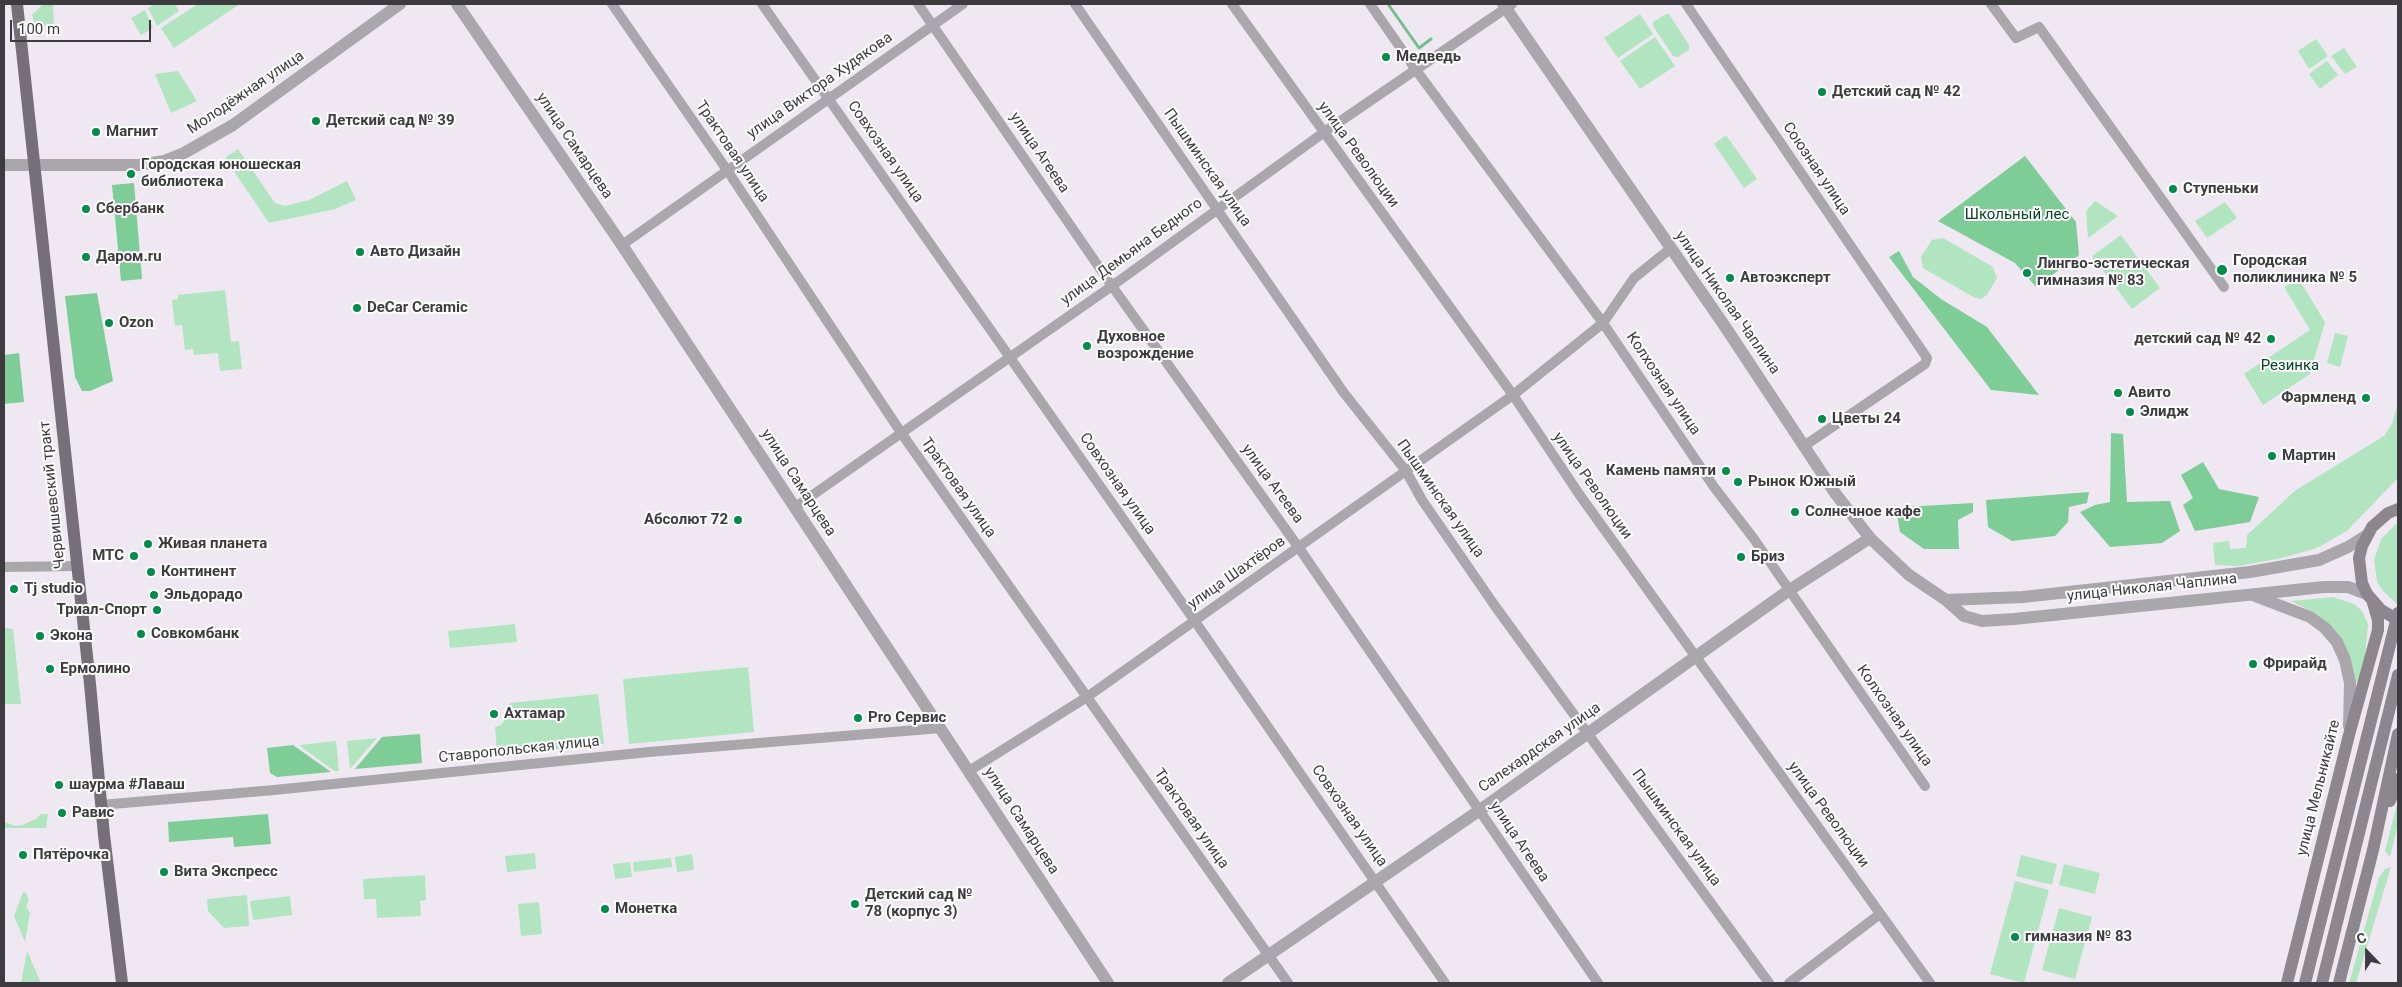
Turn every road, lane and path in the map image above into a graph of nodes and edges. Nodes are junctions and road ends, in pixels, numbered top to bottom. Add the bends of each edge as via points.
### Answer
1 (17, 4) edge
2 (400, 4) edge
3 (457, 4) edge
4 (612, 4) edge
5 (762, 4) edge
6 (918, 4) edge
7 (963, 4) edge
8 (1075, 4) edge
9 (1232, 4) edge
10 (1370, 4) edge
11 (1686, 4) edge
12 (1991, 4) edge
13 (1507, 5) edge
14 (933, 25) junction
15 (1416, 70) junction
16 (830, 98) junction
17 (1323, 133) junction
18 (4, 165) edge
19 (33, 166) junction
20 (726, 170) junction
21 (1218, 209) junction
22 (622, 246) junction
23 (1670, 249) junction
24 (1112, 286) junction
25 (2224, 287) dead end
26 (1603, 322) junction
27 (1010, 358) junction
28 (1513, 395) junction
29 (902, 434) junction
30 (1804, 446) junction
31 (1406, 471) junction
32 (2398, 501) edge
33 (794, 508) junction
34 (2398, 508) edge
35 (2379, 520) junction
36 (2367, 535) junction
37 (1870, 538) junction
38 (1299, 548) junction
39 (76, 566) junction
40 (4, 567) edge
41 (1788, 590) junction
42 (2250, 594) junction
43 (2370, 598) junction
44 (1946, 600) junction
45 (2398, 613) edge
46 (2398, 620) edge
47 (1195, 621) junction
48 (1696, 658) junction
49 (2398, 675) edge
50 (1087, 696) junction
51 (941, 728) junction
52 (1588, 733) junction
53 (2398, 734) edge
54 (2349, 735) junction
55 (969, 771) junction
56 (2398, 779) edge
57 (1925, 786) dead end
58 (101, 805) junction
59 (1480, 810) junction
60 (2373, 850) junction
61 (1376, 881) junction
62 (1880, 914) junction
63 (1270, 956) junction
64 (122, 983) edge
65 (1108, 983) edge
66 (1228, 983) edge
67 (1288, 983) edge
68 (1445, 983) edge
69 (1598, 983) edge
70 (1769, 983) edge
71 (1789, 983) edge
72 (1930, 983) edge
73 (2287, 983) edge
74 (2305, 983) edge
75 (2322, 983) edge
76 (2339, 983) edge

1 - 19 main road, Червишевский тракт
2 - 19 street, Молодёжная улица via 233,125 184,153 164,161 139,165
3 - 22 street, улица Самарцева
4 - 20 street, Трактовая улица
5 - 16 street, Совхозная улица
6 - 14 street, улица Агеева
7 - 14 street, улица Виктора Худякова
8 - 21 street, Пышминская улица
9 - 17 street, улица Революции
10 - 15 street, Колхозная улица
11 - 30 street, Союзная улица via 1927,358 1925,364
12 - 25 street via 2016,38 2039,27
13 - 15 street, улица Демьяна Бедного
13 - 23 street, улица Николая Чаплина
14 - 16 street, улица Виктора Худякова
14 - 24 street, улица Агеева
15 - 17 street, улица Демьяна Бедного
15 - 26 street, Колхозная улица
16 - 20 street, улица Виктора Худякова
16 - 27 street, Совхозная улица
17 - 21 street, улица Демьяна Бедного
17 - 28 street, улица Революции
18 - 19 street, Молодёжная улица
19 - 39 main road, Червишевский тракт
20 - 22 street, улица Виктора Худякова
20 - 29 street, Трактовая улица
21 - 24 street, улица Демьяна Бедного
21 - 31 street, Пышминская улица via 1344,393
22 - 33 street, улица Самарцева
23 - 26 street, улица Шахтёров via 1634,278
23 - 30 street, улица Николая Чаплина
24 - 27 street, улица Демьяна Бедного
24 - 38 street, улица Агеева
26 - 28 street, улица Шахтёров
26 - 41 street, Колхозная улица
27 - 29 street, улица Демьяна Бедного
27 - 47 street, Совхозная улица
28 - 31 street, улица Шахтёров
28 - 48 street, улица Революции
29 - 33 street, улица Демьяна Бедного
29 - 50 street, Трактовая улица
30 - 37 street, улица Николая Чаплина
31 - 38 street, улица Шахтёров
31 - 52 street, Пышминская улица via 1422,500 1490,598
32 - 35 main road
33 - 51 street, улица Самарцева
34 - 35 main road
35 - 36 main road
36 - 43 main road, улица Мельникайте via 2359,558 2362,583
36 - 44 street, улица Николая Чаплина via 2319,560 2250,572 2032,596
37 - 41 street, Салехардская улица
37 - 44 street, улица Николая Чаплина via 1908,574
38 - 47 street, улица Шахтёров
38 - 59 street, улица Агеева
39 - 40 street
39 - 58 main road, Червишевский тракт
41 - 48 street, Салехардская улица
41 - 57 street, Колхозная улица
42 - 43 street, улица Николая Чаплина via 2348,587
42 - 44 street, улица Николая Чаплина via 1990,621 1964,616
42 - 54 street via 2310,617 2337,642 2350,683
43 - 46 main road via 2381,610
43 - 54 main road, улица Мельникайте via 2378,630
45 - 74 main road, bridge
47 - 50 street, улица Шахтёров
47 - 61 street, Совхозная улица
48 - 52 street, Салехардская улица
48 - 62 street, улица Революции
49 - 75 main road
50 - 55 street, улица Шахтёров
50 - 63 street, Трактовая улица
51 - 55 street, улица Самарцева
51 - 58 street, Ставропольская улица via 650,752
52 - 59 street, Салехардская улица
52 - 70 street, Пышминская улица
53 - 60 main road
54 - 73 main road, улица Мельникайте
55 - 65 street, улица Самарцева
56 - 60 main road
58 - 64 main road, Червишевский тракт
59 - 61 street, Салехардская улица
59 - 69 street, улица Агеева
60 - 76 main road
61 - 63 street, Салехардская улица
61 - 68 street, Совхозная улица
62 - 71 street
62 - 72 street, улица Революции
63 - 66 street, Салехардская улица
63 - 67 street, Трактовая улица

